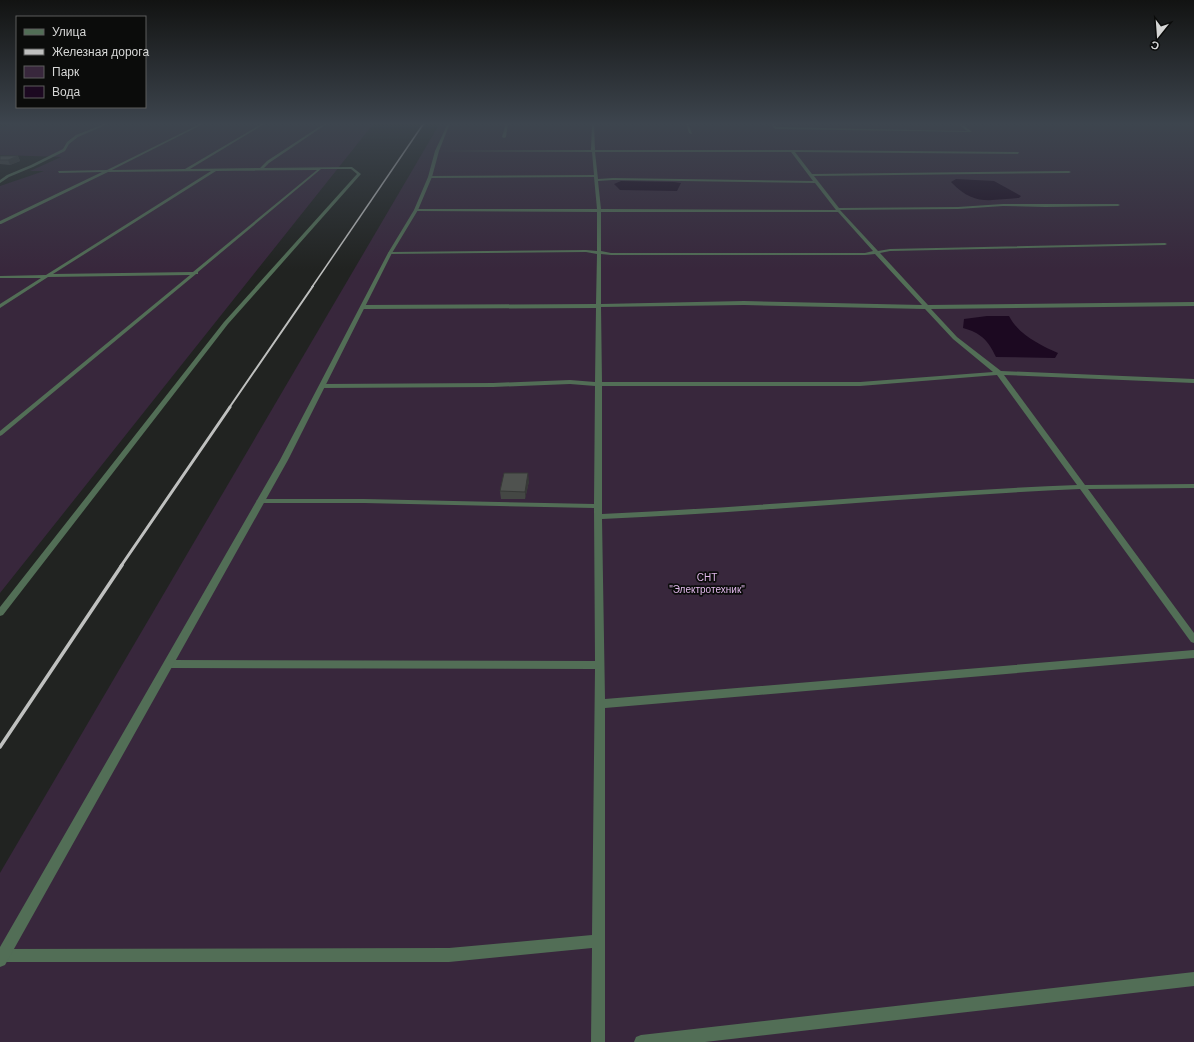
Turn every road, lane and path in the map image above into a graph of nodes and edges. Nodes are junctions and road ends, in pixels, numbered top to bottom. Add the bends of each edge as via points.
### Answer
1 (18, 172) edge
2 (59, 172) dead end
3 (77, 172) edge
4 (107, 172) edge
5 (213, 172) edge
6 (317, 172) edge
7 (356, 172) edge
8 (432, 172) edge
9 (595, 172) edge
10 (809, 172) edge
11 (1069, 172) dead end
12 (812, 175) junction
13 (430, 178) junction
14 (596, 178) junction
15 (0, 182) edge
16 (817, 182) junction
17 (1118, 205) dead end
18 (416, 210) junction
19 (838, 210) junction
20 (599, 211) junction
21 (0, 223) edge
22 (1165, 244) dead end
23 (599, 252) junction
24 (877, 252) junction
25 (390, 253) junction
26 (196, 273) junction
27 (51, 276) junction
28 (0, 277) edge
29 (1194, 304) edge
30 (0, 306) edge
31 (599, 306) junction
32 (363, 307) junction
33 (926, 307) junction
34 (999, 373) junction
35 (1194, 381) edge
36 (598, 384) junction
37 (322, 386) junction
38 (0, 434) edge
39 (1194, 486) edge
40 (1082, 487) junction
41 (260, 501) junction
42 (598, 506) junction
43 (598, 516) junction
44 (0, 613) edge
45 (1194, 640) edge
46 (1194, 654) edge
47 (169, 664) junction
48 (600, 665) junction
49 (600, 704) junction
50 (599, 941) junction
51 (1, 958) edge
52 (1194, 979) edge
53 (598, 1042) edge
54 (641, 1042) edge

1 - 15 street
2 - 3 street
4 - 21 street
5 - 27 street
6 - 26 street
7 - 44 street via 359,174 226,323
8 - 13 street
9 - 14 street
10 - 12 street
11 - 12 street
12 - 16 street
13 - 14 street
13 - 18 street
14 - 16 street
14 - 20 street
16 - 19 street
17 - 19 street via 1004,205
18 - 20 street
18 - 25 street
19 - 20 street
19 - 24 street
20 - 23 street
22 - 24 street
23 - 24 street
23 - 25 street
23 - 31 street
24 - 33 street
25 - 32 street
26 - 27 street
26 - 38 street
27 - 28 street
27 - 30 street
29 - 33 street
31 - 32 street
31 - 33 street via 744,303
31 - 36 street
32 - 37 street
33 - 34 street via 955,338
34 - 35 street
34 - 36 street via 860,384
34 - 40 street
36 - 37 street via 570,382
36 - 42 street
37 - 41 street
39 - 40 street
40 - 43 street via 655,515
40 - 45 street
41 - 42 street
41 - 47 street
42 - 43 street
43 - 48 street
46 - 49 street
47 - 48 street
47 - 51 street
48 - 49 street
49 - 50 street
50 - 51 street via 449,955
50 - 53 street
52 - 54 street

